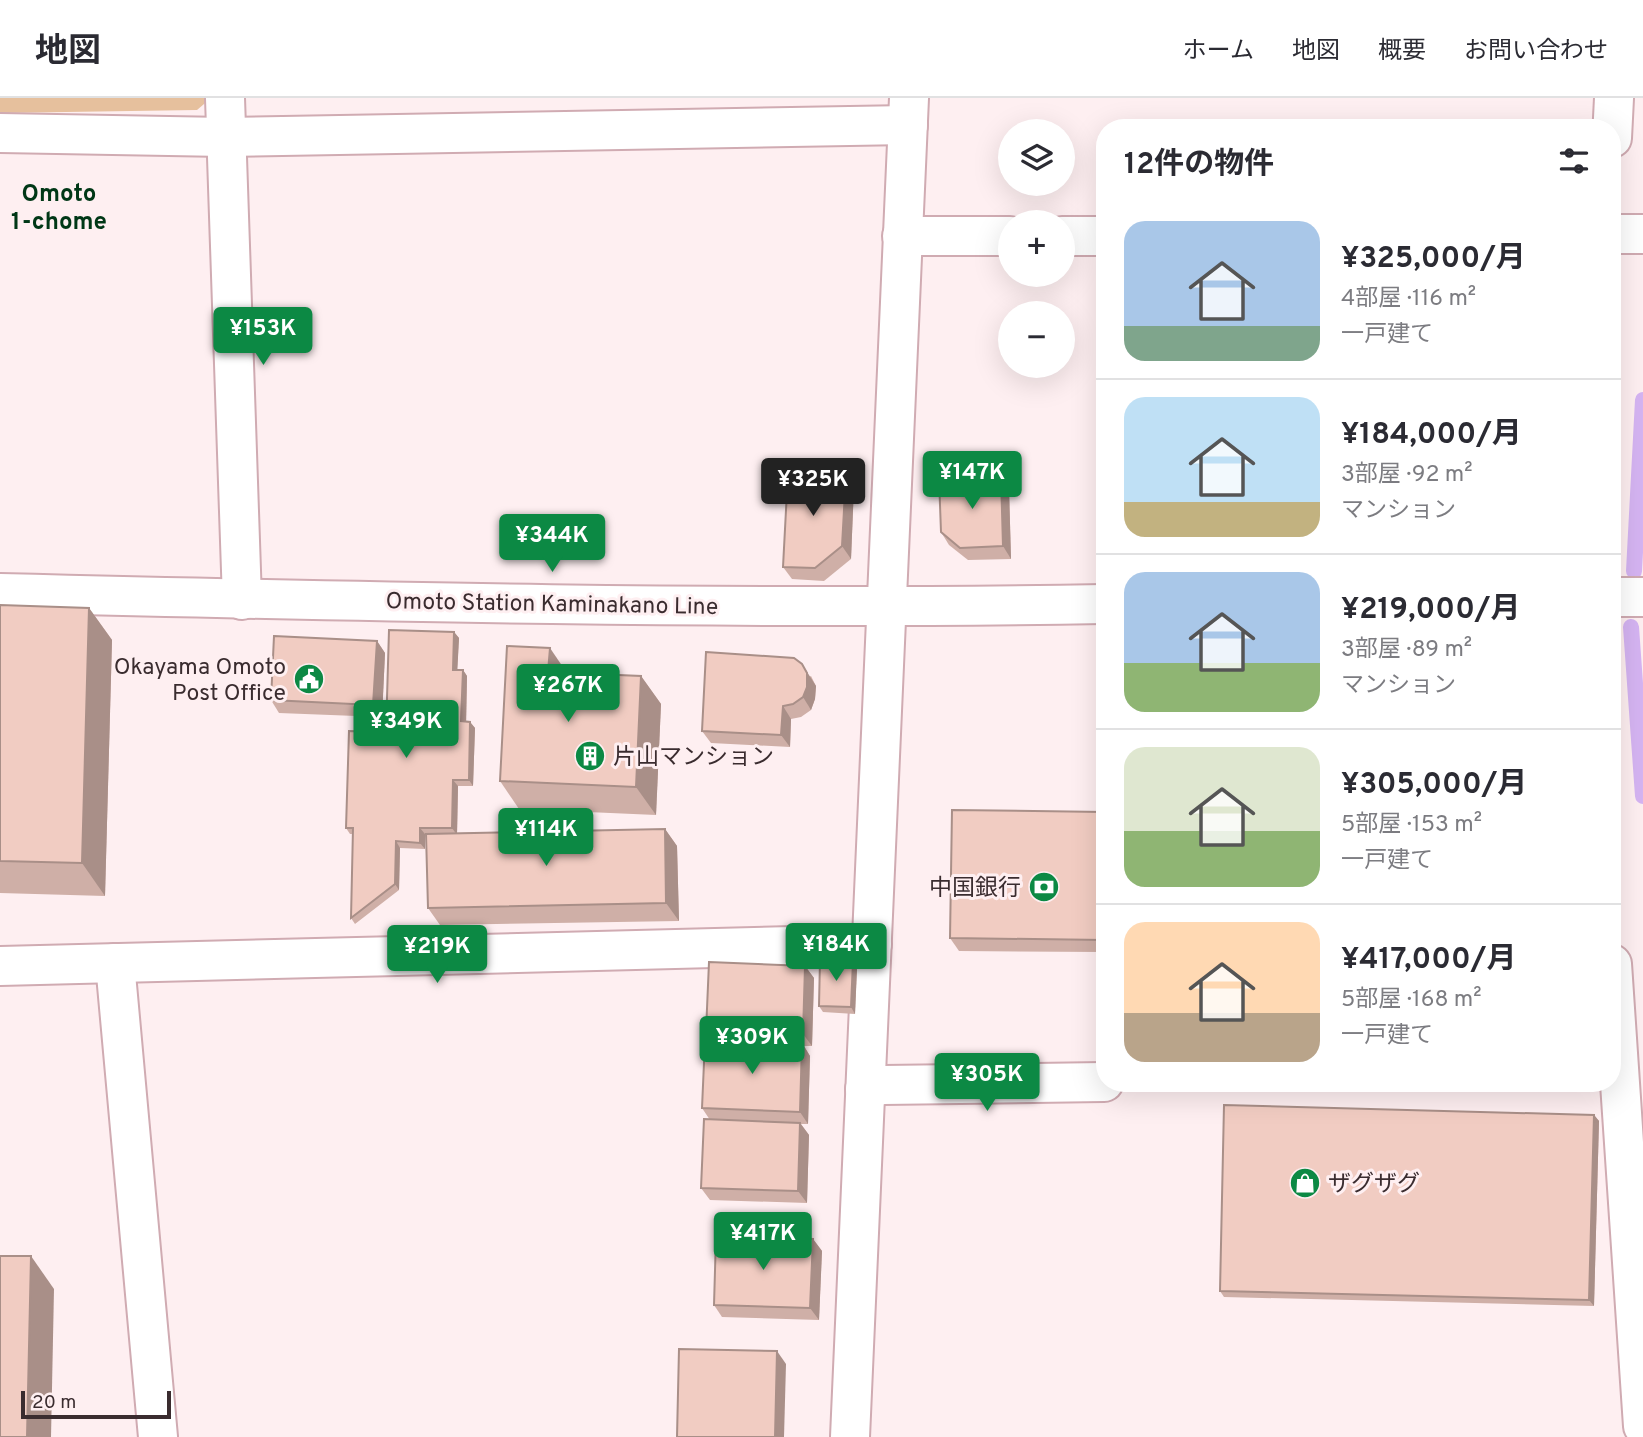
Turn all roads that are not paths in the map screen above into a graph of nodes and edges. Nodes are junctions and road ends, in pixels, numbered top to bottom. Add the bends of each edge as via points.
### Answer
1 (225, 98) edge
2 (1614, 98) edge
3 (908, 112) edge
4 (1613, 119) edge
5 (0, 133) edge
6 (225, 137) junction
7 (902, 236) junction
8 (998, 236) edge
9 (1075, 236) edge
10 (1096, 236) edge
11 (0, 593) edge
12 (1621, 597) edge
13 (1643, 597) edge
14 (242, 600) junction
15 (1096, 604) edge
16 (886, 607) junction
17 (872, 944) junction
18 (116, 963) junction
19 (0, 966) edge
20 (1621, 1039) edge
21 (1625, 1073) edge
22 (1096, 1082) edge
23 (865, 1088) junction
24 (1643, 1426) edge
25 (158, 1437) edge
26 (850, 1437) edge

1 - 6 street
2 - 4 street
3 - 6 street
3 - 7 street
5 - 6 street
6 - 14 street
7 - 8 street
7 - 16 street
9 - 10 street
11 - 14 street, Omoto Station Kaminakano Line
12 - 13 street
14 - 16 street, Omoto Station Kaminakano Line
15 - 16 street, Omoto Station Kaminakano Line
16 - 17 street
17 - 18 street
17 - 23 street
18 - 19 street
18 - 25 street
20 - 21 street
21 - 24 street
22 - 23 street
23 - 26 street

